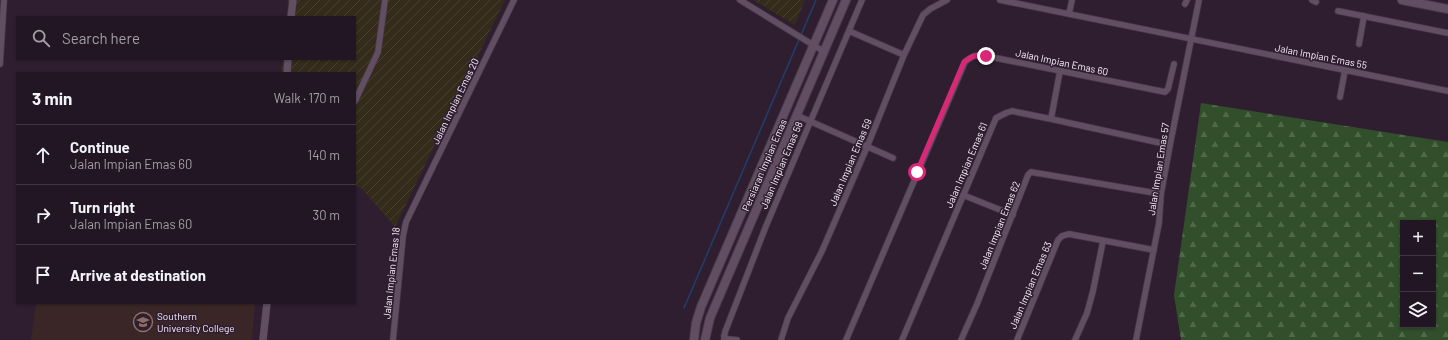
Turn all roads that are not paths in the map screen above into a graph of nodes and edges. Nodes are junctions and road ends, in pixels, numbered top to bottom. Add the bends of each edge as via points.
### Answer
1 (4, 0) edge
2 (293, 0) edge
3 (384, 0) edge
4 (514, 0) edge
5 (740, 0) edge
6 (833, 0) edge
7 (846, 0) edge
8 (862, 0) edge
9 (947, 0) edge
10 (1000, 0) edge
11 (1072, 0) edge
12 (1199, 0) edge
13 (1402, 0) edge
14 (1448, 9) edge
15 (1338, 11) dead end
16 (1069, 14) junction
17 (291, 16) edge
18 (1364, 16) junction
19 (849, 31) junction
20 (1448, 33) edge
21 (1191, 40) junction
22 (1359, 44) dead end
23 (812, 46) junction
24 (823, 51) junction
25 (904, 55) junction
26 (288, 60) edge
27 (0, 64) edge
28 (1174, 64) dead end
29 (1345, 70) junction
30 (1060, 71) junction
31 (287, 72) edge
32 (1448, 90) edge
33 (1340, 97) dead end
34 (356, 99) edge
35 (796, 115) junction
36 (1051, 119) junction
37 (809, 122) junction
38 (1170, 145) junction
39 (867, 147) junction
40 (893, 158) dead end
41 (1162, 194) junction
42 (963, 195) junction
43 (413, 210) joint
44 (1013, 215) junction
45 (1103, 241) junction
46 (1154, 250) junction
47 (267, 304) edge
48 (724, 338) edge
49 (263, 340) edge
50 (393, 340) edge
51 (694, 340) edge
52 (705, 340) edge
53 (737, 340) edge
54 (781, 340) edge
55 (846, 340) edge
56 (902, 340) edge
57 (961, 340) edge
58 (1017, 340) edge
59 (1075, 340) edge
60 (1136, 340) edge

1 - 27 street
2 - 17 street
3 - 34 street via 378,52
4 - 43 street, Jalan Impian Emas 20
5 - 23 street
6 - 23 main road, Persiaran Impian Emas
7 - 24 main road, Persiaran Impian Emas
8 - 19 street, Jalan Impian Emas 58
9 - 25 street, Jalan Impian Emas 59 via 923,15
10 - 16 street
11 - 16 street
12 - 21 street, Jalan Impian Emas 57
13 - 14 main road
15 - 18 street
16 - 21 street
18 - 20 street
18 - 22 street
19 - 25 street
19 - 37 street, Jalan Impian Emas 58
21 - 29 street, Jalan Impian Emas 55
21 - 38 street, Jalan Impian Emas 57
23 - 24 street
23 - 51 main road, Persiaran Impian Emas via 701,306
24 - 35 main road, Persiaran Impian Emas
25 - 39 street, Jalan Impian Emas 59
26 - 31 street
28 - 30 street, Jalan Impian Emas 60 via 1165,92
29 - 32 street, Jalan Impian Emas 55
29 - 33 street
30 - 36 street
30 - 55 street, Jalan Impian Emas 60 via 977,54 964,62
35 - 37 street
35 - 52 main road, Persiaran Impian Emas via 710,318
36 - 38 street, Jalan Impian Emas 61
36 - 42 street, Jalan Impian Emas 61 via 1012,112 996,118
37 - 39 street
37 - 48 street, Jalan Impian Emas 58 via 724,332
38 - 41 street, Jalan Impian Emas 57
39 - 40 street
39 - 54 street, Jalan Impian Emas 59 via 822,251 788,318
41 - 44 street, Jalan Impian Emas 62 via 1031,172
41 - 46 street, Jalan Impian Emas 57
42 - 44 street
42 - 56 street, Jalan Impian Emas 61
43 - 50 street, Jalan Impian Emas 18 via 404,229
44 - 57 street, Jalan Impian Emas 62
45 - 46 street, Jalan Impian Emas 63
45 - 58 street, Jalan Impian Emas 63 via 1069,234 1058,240
45 - 59 street via 1087,313
46 - 60 street, Jalan Impian Emas 57
47 - 49 street
48 - 53 street

